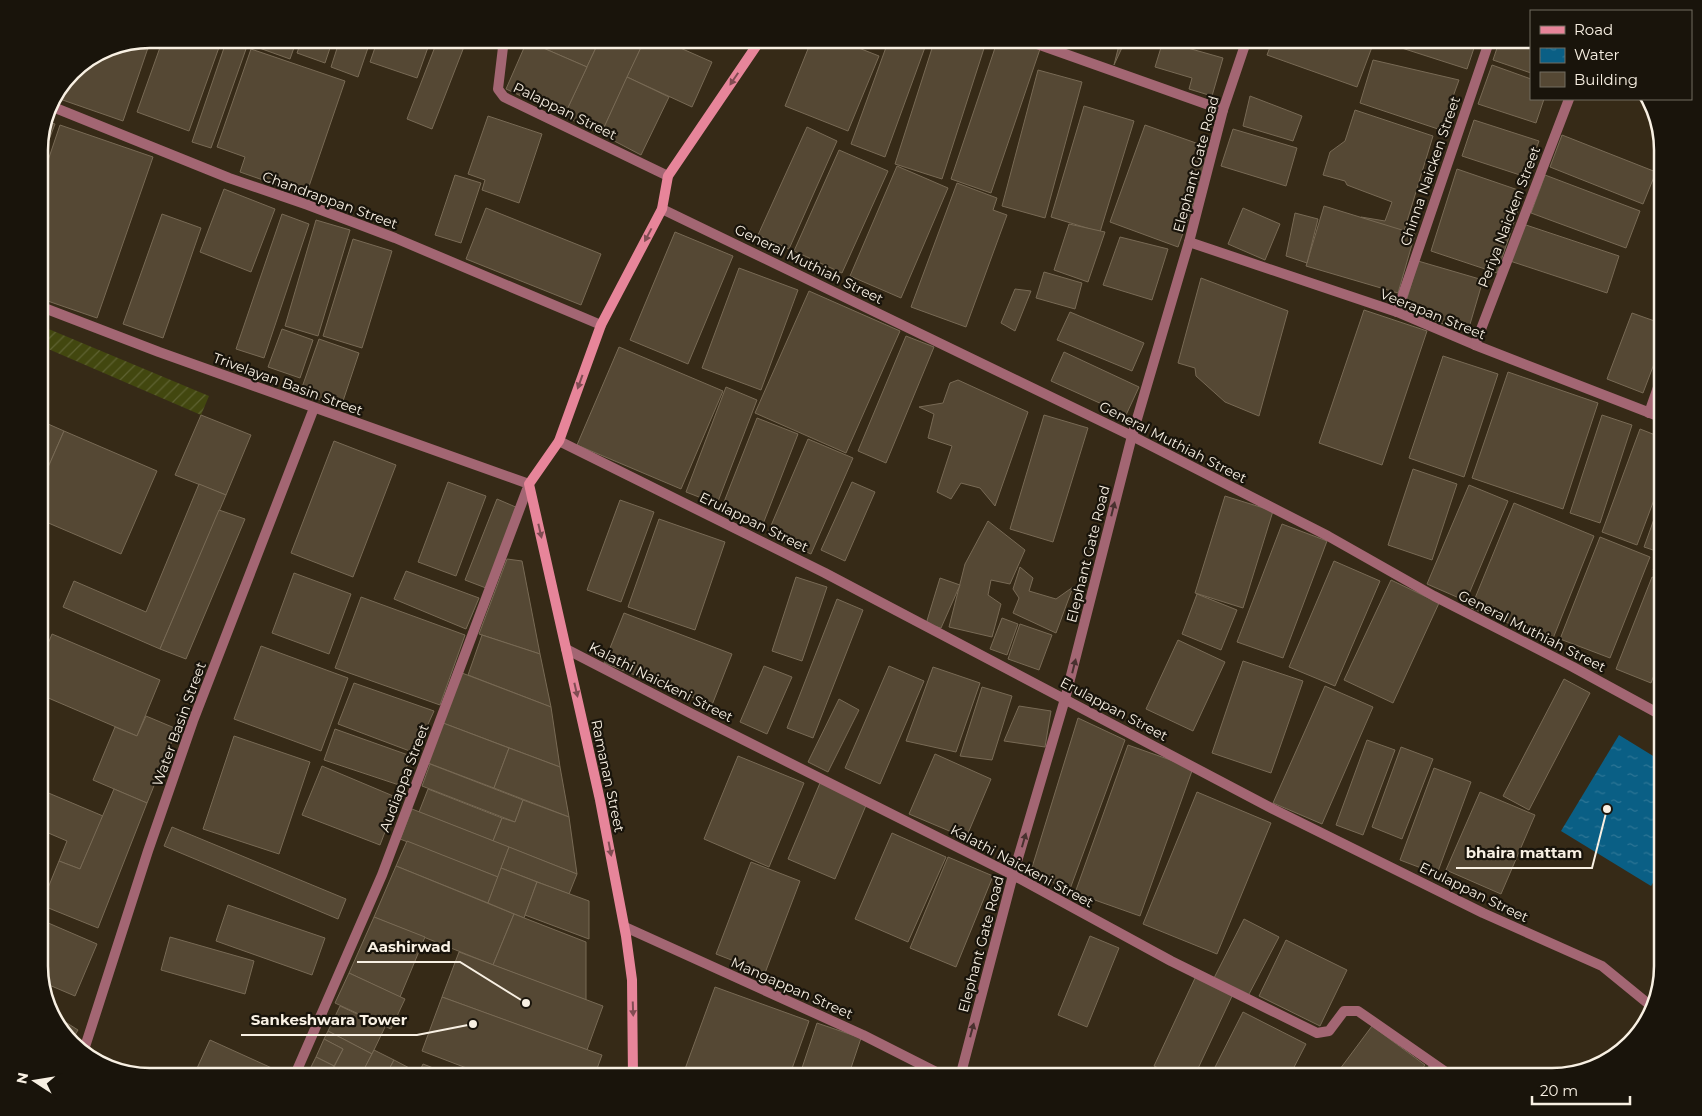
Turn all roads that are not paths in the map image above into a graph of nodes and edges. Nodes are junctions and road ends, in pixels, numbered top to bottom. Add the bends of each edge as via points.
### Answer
1 (503, 48) edge
2 (755, 48) edge
3 (1048, 48) edge
4 (1244, 48) edge
5 (1487, 48) edge
6 (1569, 100) edge
7 (56, 108) edge
8 (1223, 110) junction
9 (668, 176) junction
10 (662, 208) junction
11 (1189, 242) junction
12 (48, 309) edge
13 (1396, 312) junction
14 (601, 325) junction
15 (1475, 345) junction
16 (1654, 401) edge
17 (314, 408) junction
18 (1650, 413) junction
19 (1654, 415) edge
20 (1132, 436) junction
21 (559, 441) junction
22 (529, 484) junction
23 (566, 649) junction
24 (1065, 699) junction
25 (1654, 711) edge
26 (1014, 875) junction
27 (625, 927) junction
28 (1648, 1003) edge
29 (85, 1046) edge
30 (298, 1068) edge
31 (633, 1068) edge
32 (928, 1068) edge
33 (962, 1068) edge
34 (1439, 1068) edge

1 - 9 street, Palappan Street via 498,89 504,97
2 -> 9 street
3 - 8 street
4 - 8 street, Elephant Gate Road
5 - 13 street, Chinna Naicken Street
6 - 15 street, Periya Naicken Street
7 - 14 street, Chandrappan Street via 229,178 395,238
8 - 11 street, Elephant Gate Road
9 - 10 street
10 -> 14 street
10 - 20 street, General Muthiah Street
11 - 13 street, Veerapan Street
11 - 20 street, Elephant Gate Road
12 - 17 street, Trivelayan Basin Street
13 - 15 street, Veerapan Street
14 -> 21 street
15 - 18 street, Veerapan Street
16 - 18 street
17 - 22 street, Trivelayan Basin Street
17 - 29 street, Water Basin Street via 193,721
18 - 19 street, Veerapan Street
24 -> 20 street, Elephant Gate Road
20 - 25 street, General Muthiah Street via 1328,536 1434,596
21 - 22 street
21 - 24 street, Erulappan Street
22 -> 23 street, Ramanan Street
22 - 30 street, Audiappa Street via 382,874
23 - 26 street, Kalathi Naickeni Street
23 -> 27 street, Ramanan Street
26 -> 24 street, Elephant Gate Road
24 - 28 street, Erulappan Street via 1273,809 1483,913 1602,966
33 -> 26 street, Elephant Gate Road
26 - 34 street, Kalathi Naickeni Street via 1170,961 1318,1033 1329,1031 1344,1011 1358,1011
27 -> 31 street, Ramanan Street via 632,980
27 - 32 street, Mangappan Street

